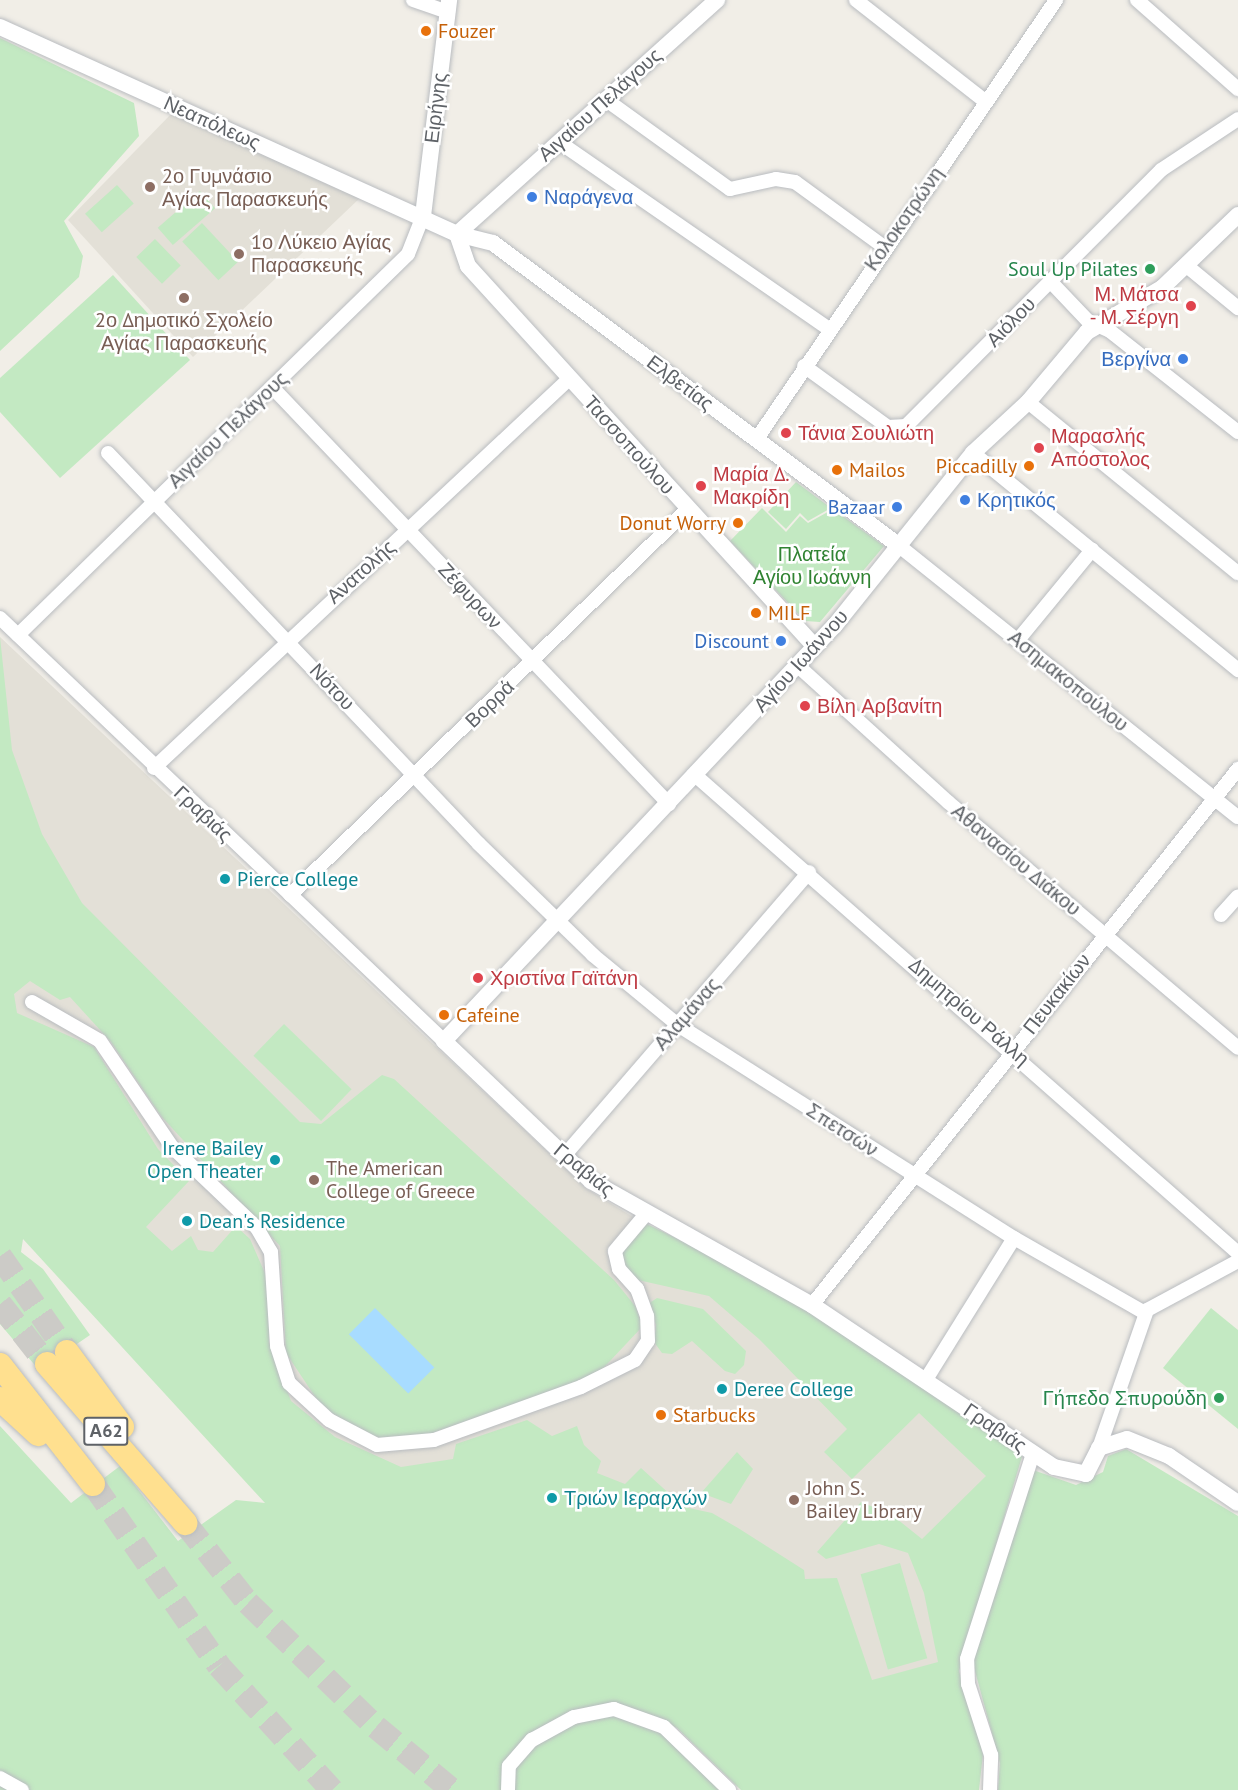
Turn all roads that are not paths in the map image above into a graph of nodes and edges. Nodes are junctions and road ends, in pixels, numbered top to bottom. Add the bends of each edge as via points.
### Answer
1 (413, 0) edge
2 (717, 0) edge
3 (856, 0) edge
4 (1056, 0) edge
5 (1137, 0) edge
6 (448, 6) edge
7 (0, 27) edge
8 (1238, 89) edge
9 (605, 99) junction
10 (986, 102) junction
11 (1238, 118) edge
12 (559, 142) junction
13 (1238, 215) edge
14 (423, 216) junction
15 (457, 234) junction
16 (884, 247) junction
17 (1188, 267) junction
18 (1050, 281) junction
19 (1238, 308) edge
20 (1099, 326) junction
21 (829, 329) junction
22 (804, 366) junction
23 (570, 378) junction
24 (272, 387) junction
25 (1028, 402) junction
26 (1238, 432) edge
27 (756, 440) junction
28 (108, 453) dead end
29 (973, 453) junction
30 (155, 501) junction
31 (687, 510) junction
32 (408, 530) junction
33 (898, 544) junction
34 (1092, 550) junction
35 (1238, 573) edge
36 (0, 618) edge
37 (18, 635) junction
38 (287, 639) junction
39 (1018, 640) junction
40 (815, 647) junction
41 (533, 663) junction
42 (798, 666) junction
43 (1238, 670) edge
44 (154, 768) junction
45 (1238, 769) edge
46 (695, 775) junction
47 (416, 776) junction
48 (1215, 798) junction
49 (669, 804) junction
50 (1238, 817) edge
51 (809, 872) junction
52 (290, 895) junction
53 (1238, 896) edge
54 (1221, 915) dead end
55 (558, 921) junction
56 (1104, 935) junction
57 (33, 1002) dead end
58 (678, 1025) junction
59 (444, 1041) junction
60 (1238, 1048) edge
61 (1013, 1050) junction
62 (564, 1156) junction
63 (912, 1175) junction
64 (646, 1214) junction
65 (1014, 1238) junction
66 (1238, 1253) edge
67 (1238, 1261) edge
68 (812, 1305) junction
69 (1145, 1313) junction
70 (57, 1358) tunnel mouth
71 (0, 1365) edge
72 (925, 1381) junction
73 (0, 1399) edge
74 (1099, 1448) junction
75 (1033, 1454) junction
76 (1238, 1503) edge
77 (185, 1523) tunnel mouth
78 (0, 1778) edge
79 (22, 1790) edge
80 (508, 1790) edge
81 (729, 1790) edge
82 (990, 1790) edge

1 - 6 street
2 - 9 street, Αιγαίου Πελάγους
3 - 10 street
4 - 10 street, Κολοκοτρώνη
5 - 8 street
6 - 14 street, Ειρήνης
7 - 14 street, Νεαπόλεως
9 - 12 street, Αιγαίου Πελάγους
9 - 16 street via 730,189 776,179 795,182
10 - 16 street, Κολοκοτρώνη
11 - 18 street, Αιόλου via 1178,155
12 - 15 street, Αιγαίου Πελάγους
12 - 21 street
13 - 17 street, Αγίου Ιωάννου
14 - 15 street, Νεαπόλεως
14 - 24 street, Αιγαίου Πελάγους via 408,254
15 - 23 street, Τασσοπούλου via 468,266
15 - 27 street, Ελβετίας via 493,243
16 - 21 street, Κολοκοτρώνη
17 - 19 street
17 - 20 street, Αγίου Ιωάννου via 1138,305
18 - 20 street
18 - 22 street, Αιόλου via 906,426 888,428
20 - 25 street, Αγίου Ιωάννου via 1087,332
20 - 26 street
21 - 22 street, Κολοκοτρώνη
22 - 27 street, Κολοκοτρώνη
23 - 31 street, Τασσοπούλου
23 - 32 street, Ανατολής
24 - 30 street, Αιγαίου Πελάγους
24 - 32 street, Ζέφυρων
25 - 29 street, Αγίου Ιωάννου
25 - 35 street
27 - 33 street, Ελβετίας
28 - 30 street, Νότου
29 - 33 street, Αγίου Ιωάννου
29 - 34 street
30 - 37 street, Αιγαίου Πελάγους
30 - 38 street, Νότου
31 - 40 street, Τασσοπούλου
31 - 41 street, Βορρά
32 - 38 street, Ανατολής
32 - 41 street, Ζέφυρων
33 - 39 street, Ασημακοπούλου
33 - 40 street, Αγίου Ιωάννου
34 - 39 street
34 - 43 street
36 - 37 street, Γραβιάς
37 - 44 street, Γραβιάς
38 - 44 street, Ανατολής
38 - 47 street, Νότου
39 - 48 street, Ασημακοπούλου
40 - 42 street, Αγίου Ιωάννου
41 - 47 street, Βορρά
41 - 49 street, Ζέφυρων
42 - 46 street, Αγίου Ιωάννου
42 - 56 street, Αθανασίου Διάκου
44 - 52 street, Γραβιάς
45 - 48 street, Πευκακίων
46 - 49 street, Αγίου Ιωάννου
46 - 51 street, Δημητρίου Ράλλη
47 - 52 street, Βορρά
47 - 55 street, Νότου
48 - 50 street, Ασημακοπούλου
48 - 56 street, Πευκακίων
49 - 55 street, Αγίου Ιωάννου
51 - 58 street, Αλαμάνας
51 - 61 street, Δημητρίου Ράλλη
52 - 59 street, Γραβιάς
53 - 54 street
55 - 58 street, Σπετσών
55 - 59 street, Αγίου Ιωάννου
56 - 60 street, Αθανασίου Διάκου
56 - 61 street, Πευκακίων
57 - 64 street via 100,1041 172,1147 257,1228 271,1252 277,1347 289,1383 329,1420 377,1445 434,1440 581,1387 635,1360 648,1341 646,1316 638,1289 619,1269 615,1251
58 - 62 street, Αλαμάνας
58 - 63 street, Σπετσών
59 - 62 street, Γραβιάς
61 - 63 street, Πευκακίων
61 - 66 street, Δημητρίου Ράλλη
62 - 64 street, Γραβιάς via 591,1181
63 - 65 street, Σπετσών
63 - 68 street, Πευκακίων
64 - 68 street, Γραβιάς
65 - 69 street, Σπετσών
65 - 72 street
67 - 69 street
68 - 72 street, Γραβιάς
69 - 74 street
70 - 77 highway via 132,1440 165,1498
71 - 73 highway, Α62 via 93,1484 69,1468
72 - 75 street, Γραβιάς
74 - 75 street, Γραβιάς via 1092,1469 1081,1476
74 - 76 street via 1128,1439 1149,1447
75 - 82 street via 966,1659 968,1684 991,1755
78 - 79 street
80 - 81 street via 509,1766 532,1740 574,1717 614,1708 664,1727

